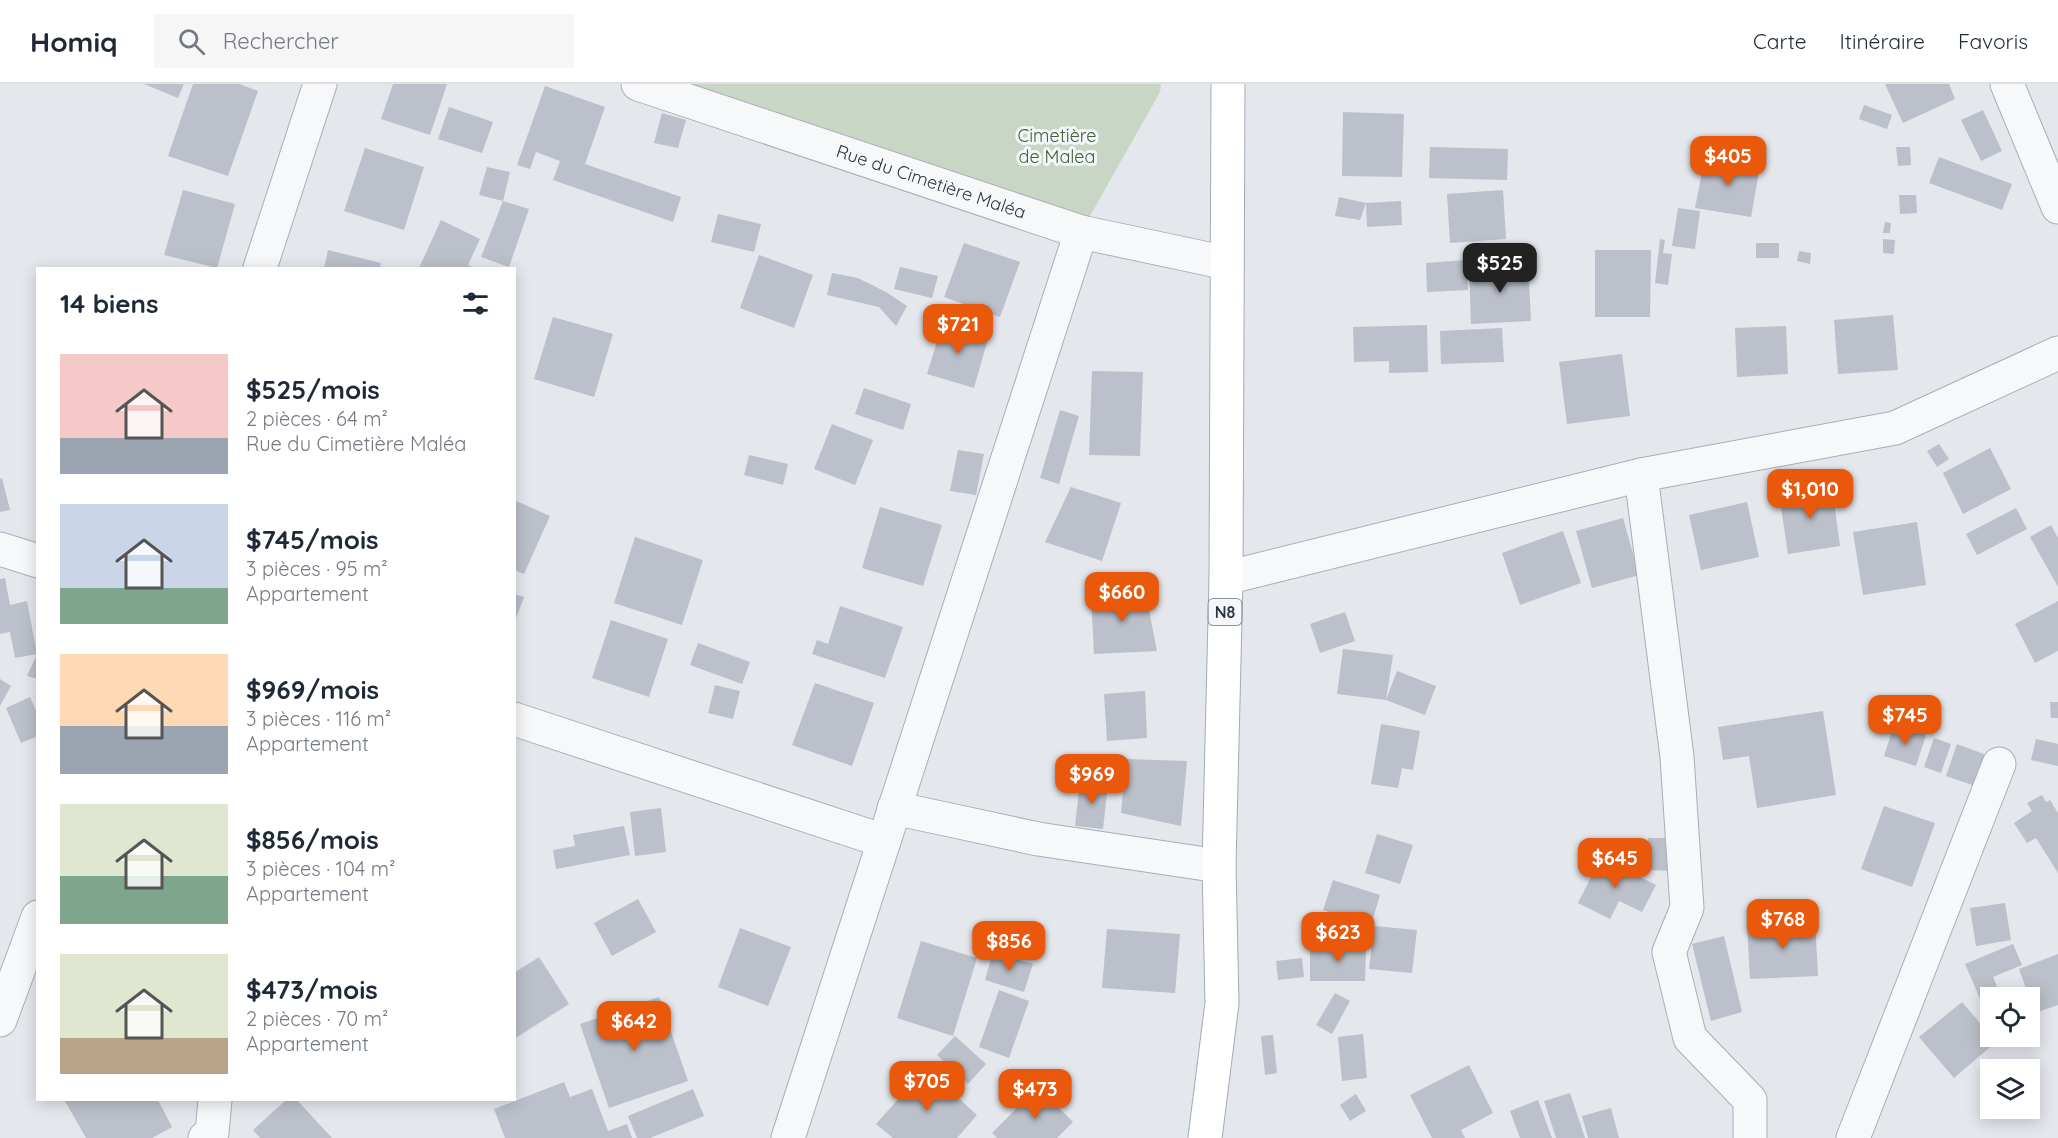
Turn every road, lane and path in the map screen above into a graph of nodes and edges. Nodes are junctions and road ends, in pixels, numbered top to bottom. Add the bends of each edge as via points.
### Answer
1 (320, 84) edge
2 (638, 84) edge
3 (1228, 84) edge
4 (2007, 84) edge
5 (2058, 207) edge
6 (1081, 232) junction
7 (1227, 263) junction
8 (260, 267) edge
9 (2058, 353) edge
10 (1641, 475) junction
11 (0, 549) edge
12 (36, 560) edge
13 (1226, 578) junction
14 (516, 720) edge
15 (1999, 764) dead end
16 (894, 808) junction
17 (884, 842) junction
18 (1219, 866) junction
19 (36, 922) edge
20 (0, 1020) edge
21 (215, 1101) edge
22 (205, 1138) edge
23 (788, 1138) edge
24 (1205, 1138) edge
25 (1750, 1138) edge
26 (1853, 1138) edge

1 - 8 street
2 - 6 street, Rue du Cimetière Maléa
3 - 7 main road, N8
4 - 5 street
6 - 7 street, Rue du Cimetière Maléa
6 - 16 street
7 - 13 main road, N8
9 - 10 street via 1895,428
10 - 13 street
10 - 25 street via 1677,757 1687,908 1669,952 1690,1038 1750,1100
11 - 12 street
13 - 18 main road, N8
14 - 17 street
15 - 26 street
16 - 17 street
16 - 18 street via 1038,839
17 - 23 street
18 - 24 main road, N8 via 1222,1003
19 - 20 street
21 - 22 street via 212,1133

